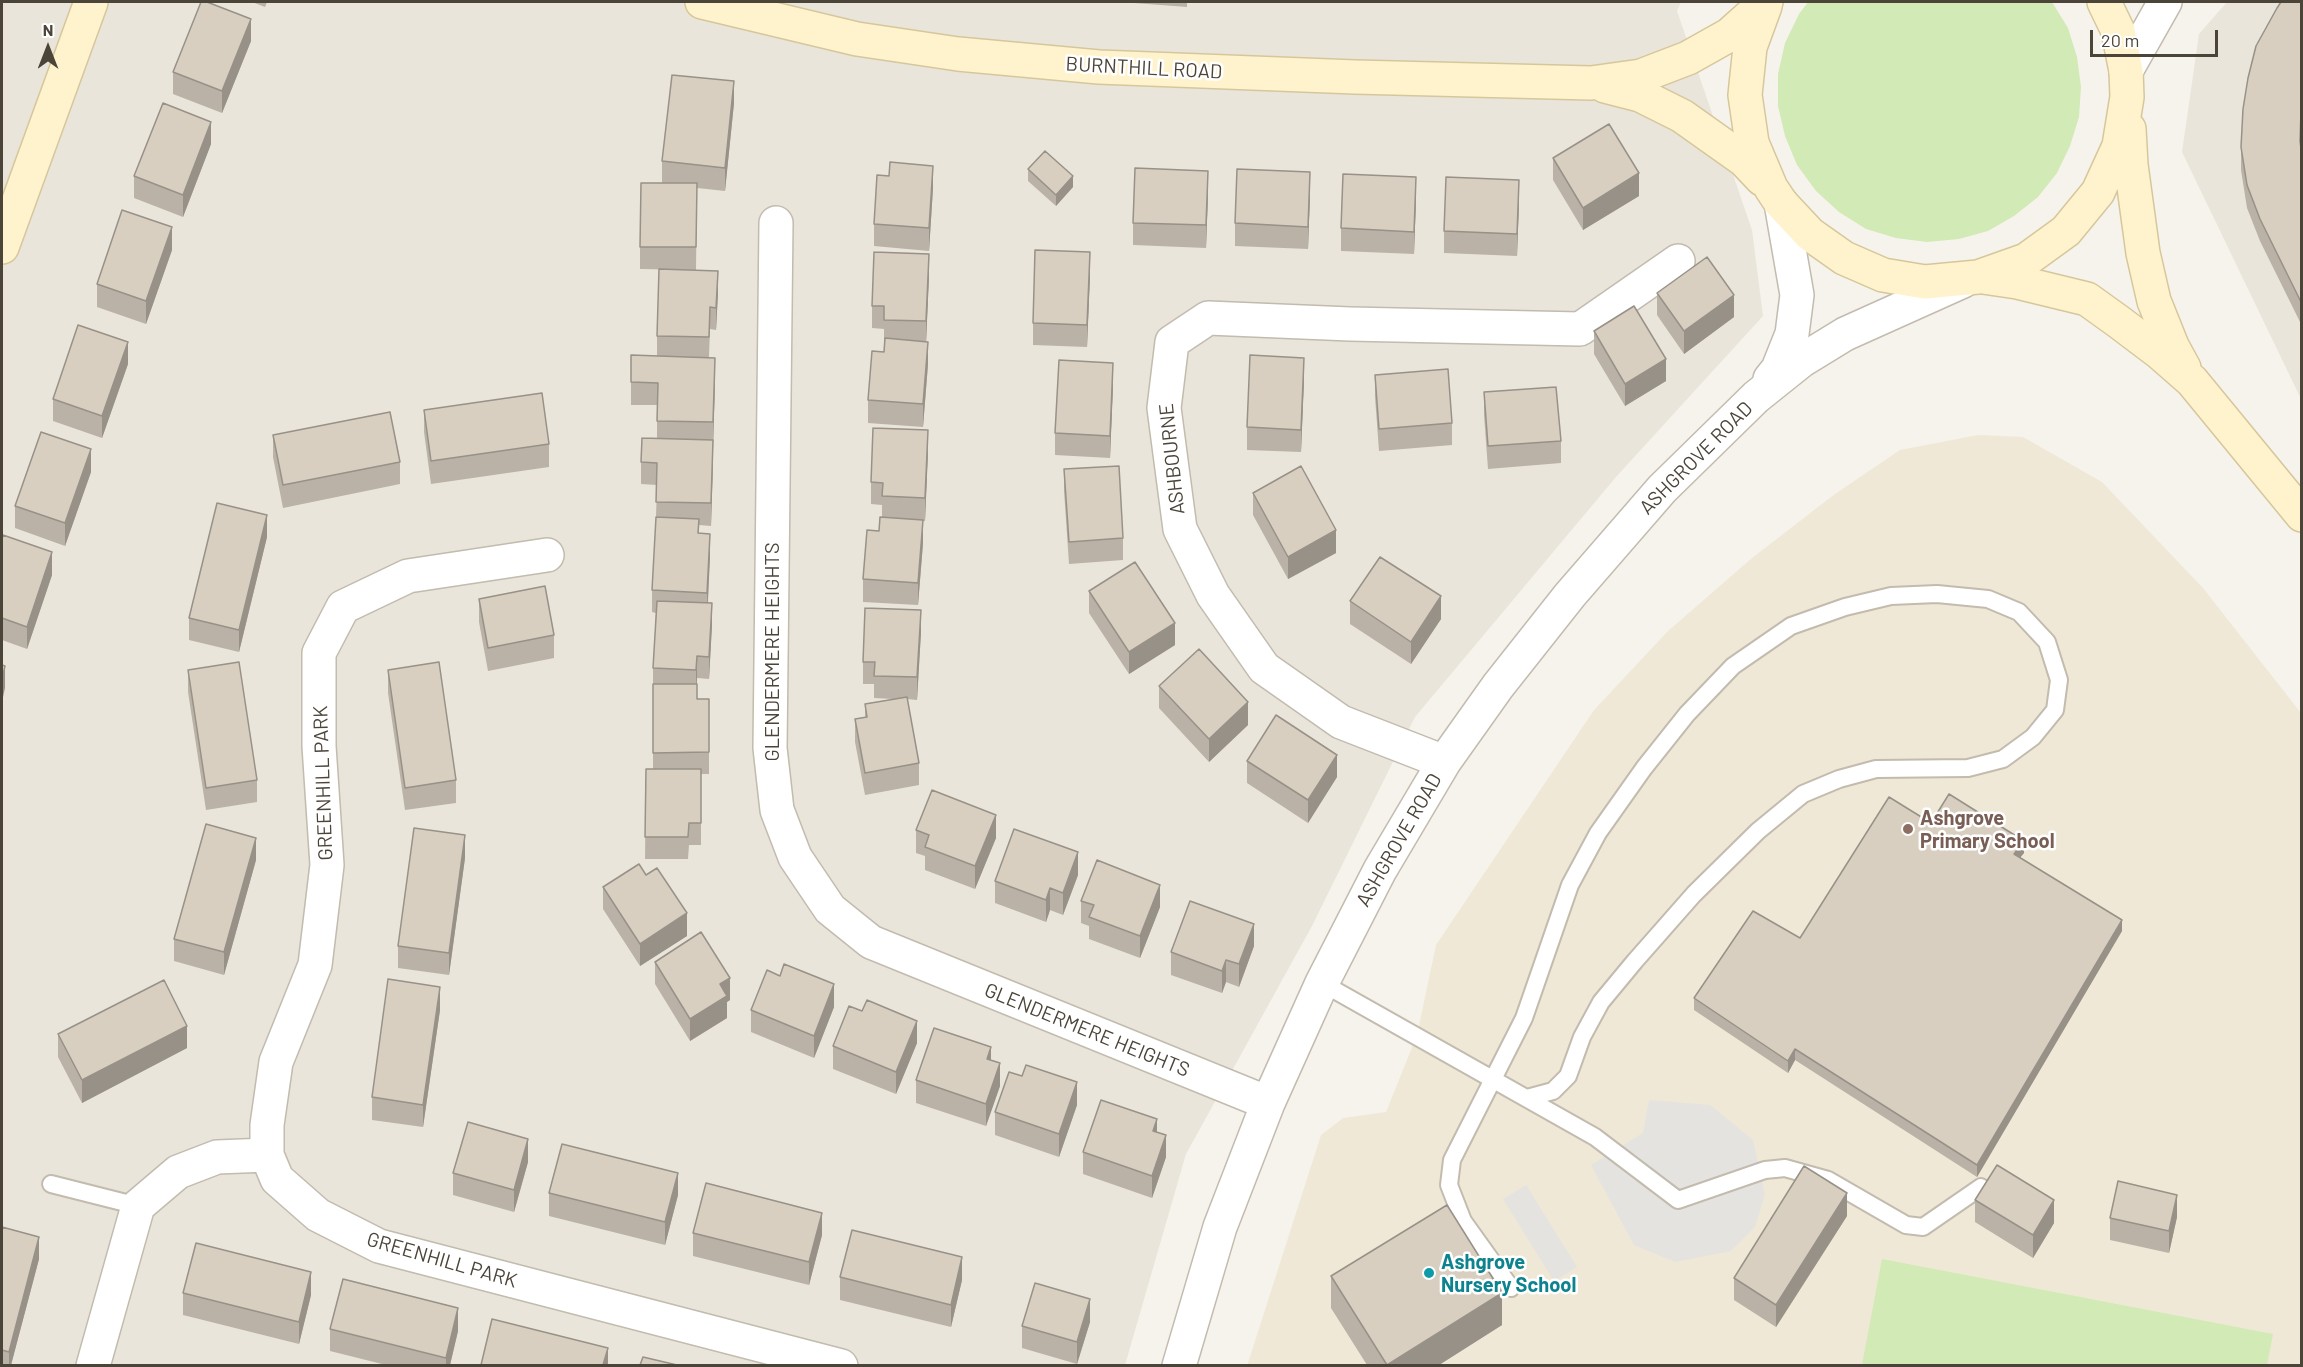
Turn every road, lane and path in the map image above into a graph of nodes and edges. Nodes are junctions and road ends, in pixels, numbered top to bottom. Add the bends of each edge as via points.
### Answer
1 (92, 2) edge
2 (702, 2) edge
3 (1767, 2) edge
4 (2104, 2) edge
5 (2165, 2) edge
6 (1592, 83) junction
7 (2127, 84) junction
8 (1776, 195) junction
9 (776, 223) dead end
10 (2, 247) edge
11 (1678, 261) dead end
12 (1973, 278) junction
13 (2192, 381) junction
14 (1756, 397) junction
15 (2301, 515) edge
16 (547, 555) dead end
17 (1444, 762) junction
18 (1322, 983) junction
19 (1493, 1078) junction
20 (1527, 1098) junction
21 (1268, 1103) junction
22 (267, 1155) junction
23 (51, 1184) dead end
24 (1981, 1187) edge
25 (138, 1206) junction
26 (1511, 1288) dead end
27 (93, 1365) edge
28 (841, 1365) edge
29 (1179, 1365) edge

1 - 10 street
2 - 6 street, BURNTHILL ROAD via 857,39 958,54 1099,67
3 - 6 street, BURNTHILL ROAD via 1729,35 1688,58 1641,76
3 - 8 street via 1750,46 1745,95 1752,143
4 - 7 street via 2118,31
5 - 7 street
6 - 8 street, BURNTHILL ROAD via 1640,95 1683,116 1744,160
7 - 12 street via 2119,146 2098,192 2066,231 2026,260
7 - 13 street via 2131,165 2142,253 2154,301 2172,346
8 - 12 street, BURNTHILL ROAD via 1818,240 1844,258 1883,275 1925,282
8 - 14 street, ASHGROVE ROAD via 1797,295 1792,334 1778,369
9 - 21 street, GLENDERMERE HEIGHTS via 770,748 777,810 795,857 830,909 871,942
11 - 17 street, ASHBOURNE via 1580,329 1208,318 1172,342 1164,408 1180,529 1213,595 1264,668 1341,722
12 - 13 street via 2017,282 2086,299
12 - 14 street, ASHGROVE ROAD via 1845,334 1801,361
13 - 15 street
14 - 17 street, ASHGROVE ROAD via 1662,489 1570,595
16 - 22 street, GREENHILL PARK via 408,576 343,607 319,653 319,746 327,865 315,965 276,1062
17 - 18 street, ASHGROVE ROAD via 1380,870
18 - 19 lane
18 - 21 street, ASHGROVE ROAD
19 - 20 lane
19 - 20 lane via 1524,1018 1570,885 1598,833 1687,714 1733,666 1791,626 1891,596 1937,594 1988,599 2019,612 2047,642 2059,680 2055,710 2033,737 2003,759 1968,768 1876,769 1803,794 1758,831 1694,894 1635,961 1601,1002 1582,1037 1568,1076 1553,1091
19 - 26 lane via 1452,1160 1449,1185 1463,1221
20 - 24 lane via 1595,1137 1678,1200 1765,1170 1785,1168 1828,1180 1906,1225 1923,1227
21 - 29 street, ASHGROVE ROAD via 1220,1227
22 - 25 street via 217,1157 178,1172
22 - 28 street, GREENHILL PARK via 277,1179 318,1215 379,1246
23 - 25 lane
25 - 27 street

